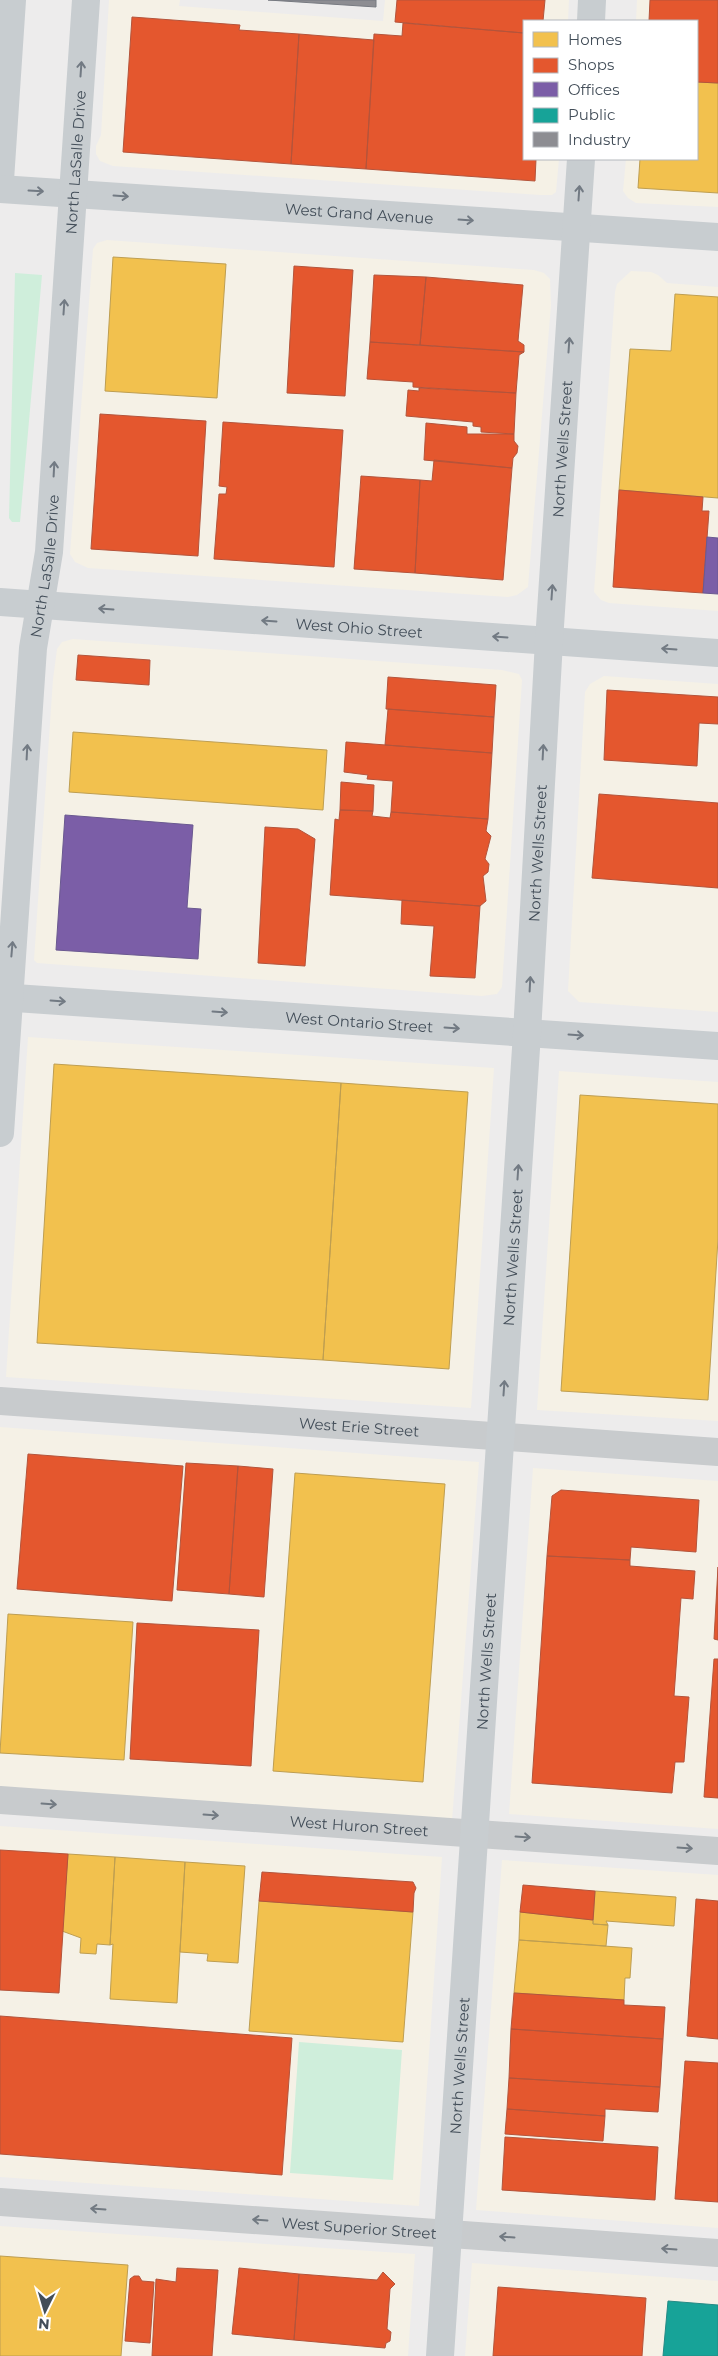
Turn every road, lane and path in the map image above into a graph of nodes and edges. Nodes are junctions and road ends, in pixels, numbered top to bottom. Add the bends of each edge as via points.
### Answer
1 (12, 0) edge
2 (86, 0) edge
3 (592, 0) edge
4 (591, 20) edge
5 (581, 160) edge
6 (0, 180) edge
7 (0, 189) edge
8 (73, 193) junction
9 (576, 227) junction
10 (718, 237) edge
11 (0, 602) edge
12 (40, 604) junction
13 (549, 641) junction
14 (718, 653) edge
15 (4, 998) edge
16 (527, 1032) junction
17 (718, 1046) edge
18 (0, 1133) edge
19 (0, 1402) edge
20 (500, 1436) junction
21 (718, 1452) edge
22 (0, 1800) edge
23 (475, 1834) junction
24 (718, 1851) edge
25 (0, 2202) edge
26 (448, 2233) junction
27 (718, 2253) edge
28 (440, 2356) edge

1 - 6 main road
8 -> 2 main road, North LaSalle Drive
3 - 4 main road
9 -> 5 main road, North Wells Street
7 -> 8 main road, West Grand Avenue
8 -> 9 main road, West Grand Avenue
12 -> 8 main road, North LaSalle Drive via 49,552
9 - 10 main road, West Grand Avenue
13 -> 9 main road, North Wells Street
11 - 12 main road, West Ohio Street
13 -> 12 main road, West Ohio Street
15 -> 12 main road, North LaSalle Drive via 33,648
14 -> 13 main road, West Ohio Street
16 -> 13 main road, North Wells Street
15 -> 16 main road, West Ontario Street
15 - 18 main road, North LaSalle Drive
16 -> 17 main road, West Ontario Street
20 -> 16 main road, North Wells Street
19 - 20 street, West Erie Street
20 - 21 street, West Erie Street
20 - 23 main road, North Wells Street
22 -> 23 street, West Huron Street
23 -> 24 street, West Huron Street
23 - 26 main road, North Wells Street
26 -> 25 street, West Superior Street
27 -> 26 street, West Superior Street
26 - 28 main road, North Wells Street

